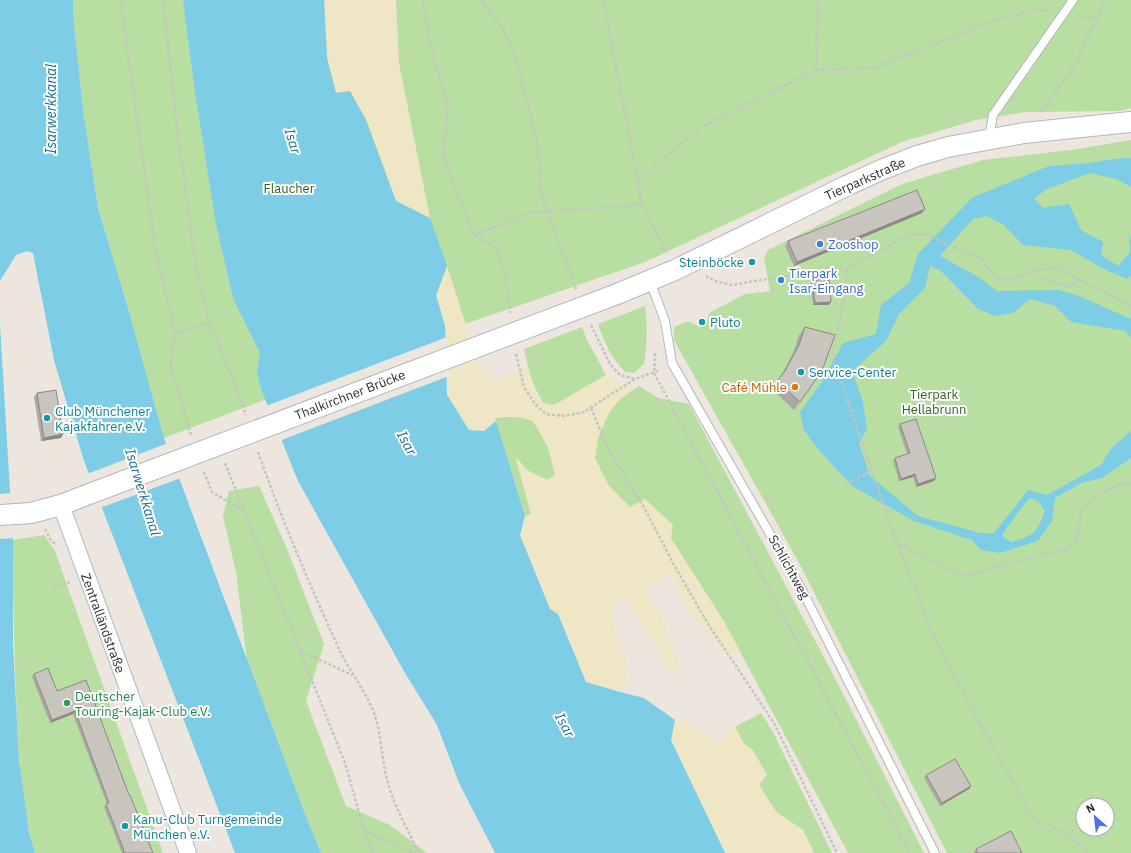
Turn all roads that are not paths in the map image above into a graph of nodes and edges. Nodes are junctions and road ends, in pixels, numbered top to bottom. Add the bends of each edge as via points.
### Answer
1 (1073, 0) edge
2 (1131, 122) edge
3 (989, 139) junction
4 (650, 280) junction
5 (617, 294) joint
6 (61, 505) junction
7 (0, 515) edge
8 (188, 853) edge
9 (935, 853) edge

1 - 3 lane via 993,115
2 - 3 street, Tierparkstraße
3 - 4 street, Tierparkstraße via 917,156 881,170
4 - 5 street, Tierparkstraße
4 - 9 lane, Schlichtweg via 665,321 672,363 801,588
5 - 6 street, Thalkirchner Brücke, bridge
6 - 7 street via 31,513
6 - 8 street, Zentralländstraße

